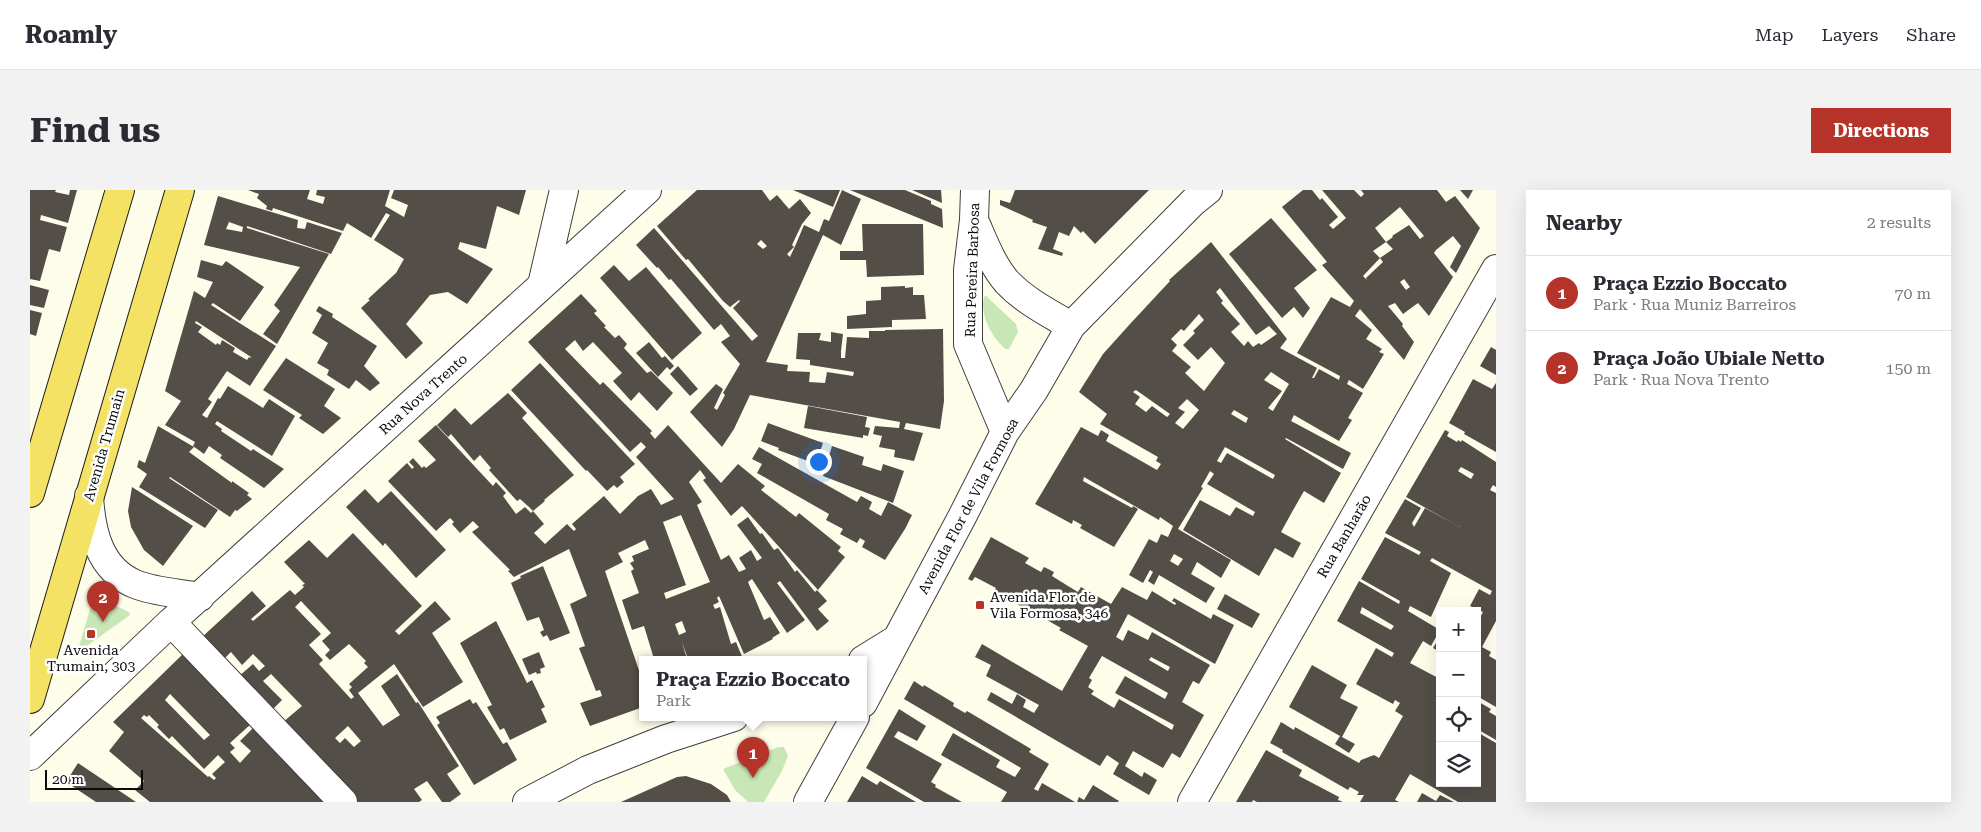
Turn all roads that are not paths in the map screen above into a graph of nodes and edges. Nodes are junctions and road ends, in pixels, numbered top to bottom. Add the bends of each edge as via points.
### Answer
1 (120, 190) edge
2 (180, 190) edge
3 (564, 190) edge
4 (647, 190) edge
5 (975, 190) edge
6 (1208, 190) edge
7 (974, 220) junction
8 (1496, 269) edge
9 (542, 285) junction
10 (1071, 326) junction
11 (1005, 432) junction
12 (30, 493) edge
13 (89, 496) junction
14 (200, 597) junction
15 (171, 622) junction
16 (897, 639) junction
17 (867, 658) edge
18 (867, 695) edge
19 (30, 699) edge
20 (722, 721) edge
21 (853, 721) edge
22 (30, 756) edge
23 (343, 802) edge
24 (528, 802) edge
25 (808, 802) edge
26 (1192, 802) edge

1 - 12 main road
2 - 13 main road, Avenida Trumain
3 - 9 street
4 - 9 street, Rua Nova Trento
5 - 7 street, Rua Pereira Barbosa
6 - 10 street, Avenida Flor de Vila Formosa
7 - 10 street via 1006,281 1026,298
7 - 11 street, Rua Pereira Barbosa via 968,270 968,344
8 - 26 street, Rua Banharão
9 - 14 street, Rua Nova Trento
10 - 11 street, Avenida Flor de Vila Formosa
11 - 16 street, Avenida Flor de Vila Formosa
13 - 14 street via 97,546 114,572 135,584
13 - 19 main road, Avenida Trumain
14 - 15 street, Rua Nova Trento
15 - 22 street, Rua Nova Trento
15 - 23 street
16 - 17 street
16 - 18 street, Avenida Flor de Vila Formosa
20 - 24 street via 588,770
21 - 25 street

